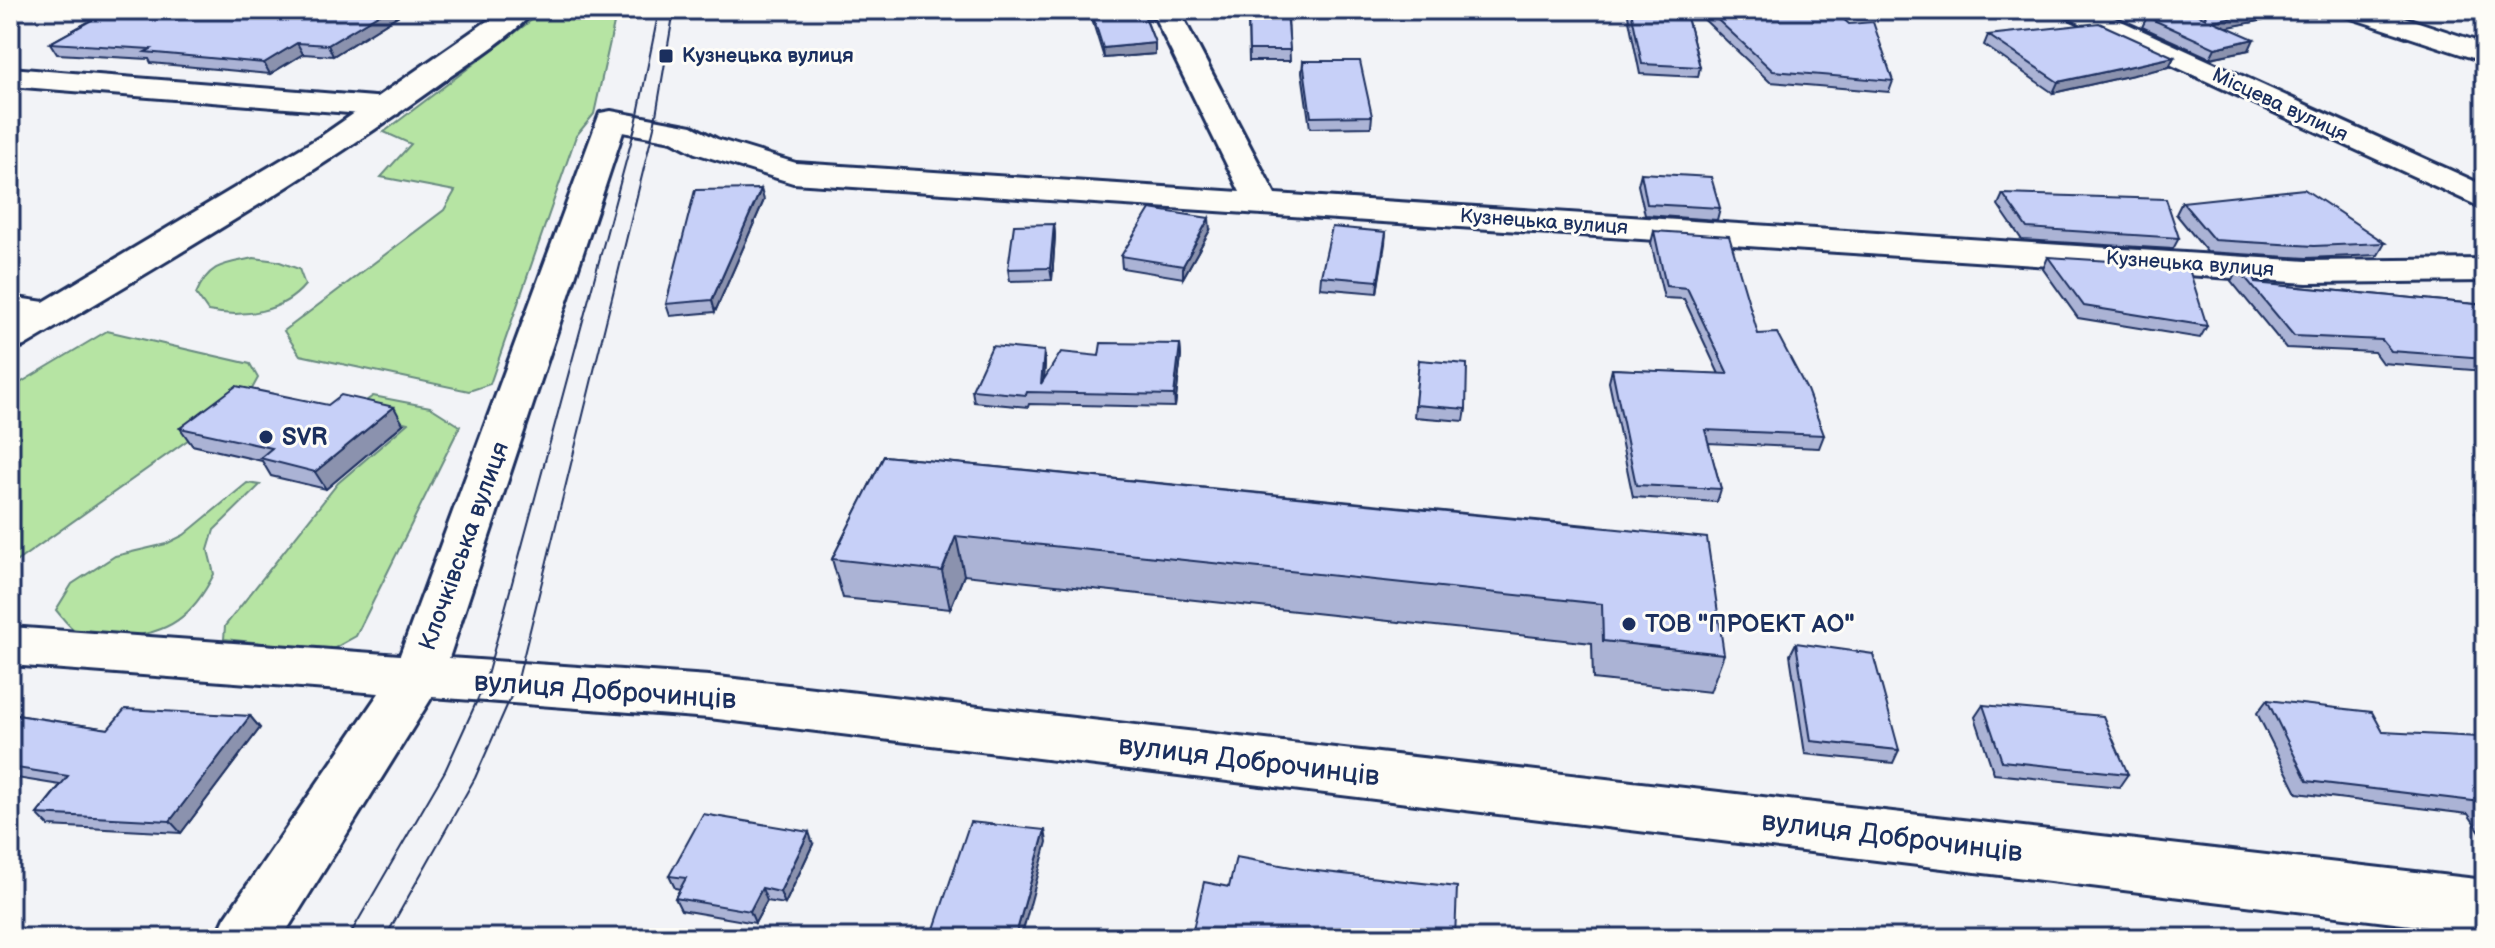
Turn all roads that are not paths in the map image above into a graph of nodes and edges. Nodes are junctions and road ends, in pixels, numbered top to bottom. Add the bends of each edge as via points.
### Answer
1 (520, 10) edge
2 (1165, 10) edge
3 (2075, 10) edge
4 (2355, 10) edge
5 (2485, 53) edge
6 (10, 77) edge
7 (387, 107) junction
8 (611, 120) joint
9 (2485, 199) edge
10 (1263, 204) junction
11 (2485, 270) edge
12 (10, 308) edge
13 (51, 313) junction
14 (10, 338) edge
15 (10, 646) edge
16 (417, 678) junction
17 (2485, 907) edge
18 (246, 938) edge

1 - 7 street
2 - 10 street
3 - 9 street, Місцева вулиця
4 - 5 street
6 - 7 street
7 - 13 street
8 - 10 street, Кузнецька вулиця via 681,133 793,173
8 - 16 street, Клочківська вулиця
10 - 11 street, Кузнецька вулиця via 2307,272
12 - 13 street
13 - 14 street
15 - 16 street, вулиця Доброчинців
16 - 17 street, вулиця Доброчинців via 709,697
16 - 18 street, Клочківська вулиця

